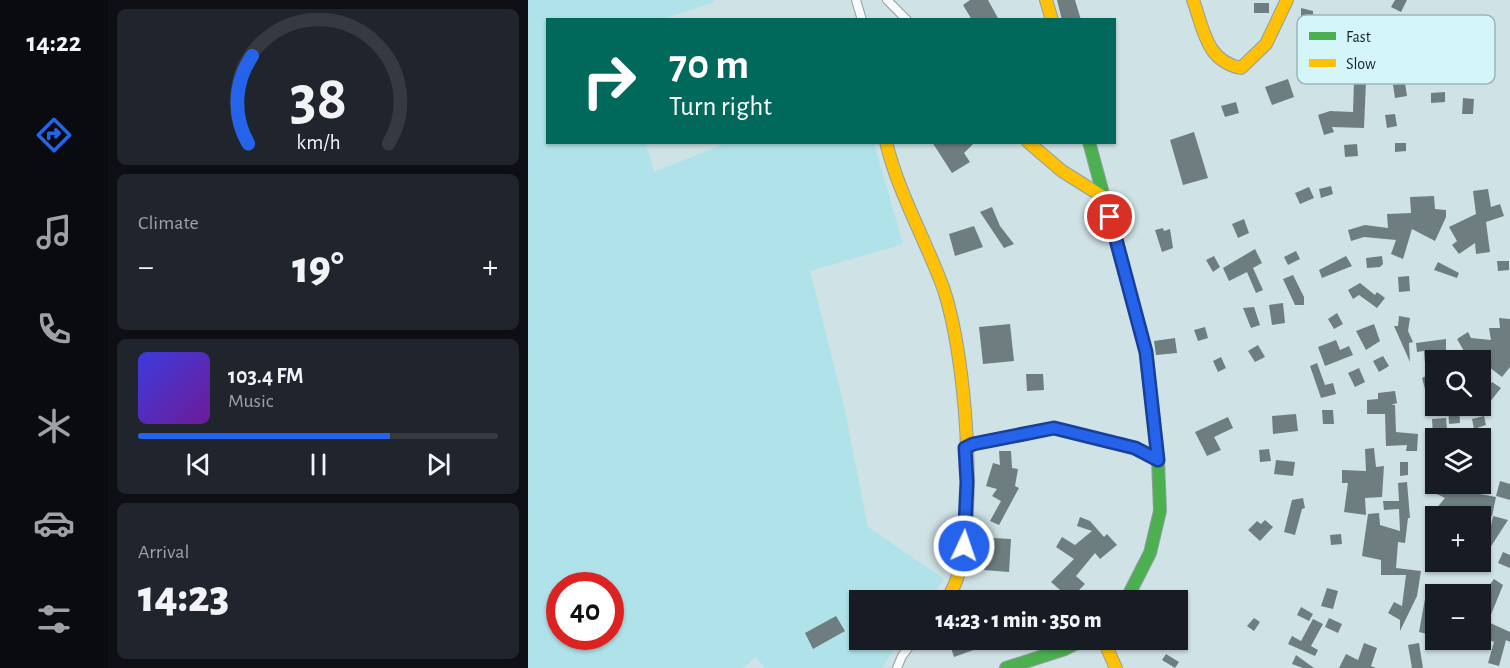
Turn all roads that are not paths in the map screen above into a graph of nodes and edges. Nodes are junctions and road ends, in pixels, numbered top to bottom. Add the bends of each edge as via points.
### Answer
1 (856, 0) edge
2 (887, 0) edge
3 (1046, 0) edge
4 (1193, 0) edge
5 (1287, 0) edge
6 (861, 18) edge
7 (905, 18) edge
8 (1051, 18) edge
9 (887, 144) edge
10 (1030, 144) edge
11 (1090, 144) edge
12 (1105, 198) junction
13 (965, 448) junction
14 (1158, 460) junction
15 (953, 590) edge
16 (1131, 590) edge
17 (907, 650) edge
18 (1062, 650) edge
19 (1108, 650) edge
20 (897, 668) edge
21 (1006, 668) edge
22 (1116, 668) edge

1 - 6 street
2 - 7 street
3 - 8 street
4 - 5 street via 1213,54 1226,65 1241,68 1266,44
9 - 13 street via 921,240 945,293 959,367
10 - 12 street via 1062,171
11 - 12 street
12 - 14 street via 1146,352
13 - 14 street via 1054,428 1135,448
13 - 15 street via 963,559
14 - 16 street via 1160,512 1150,553
17 - 20 street
18 - 21 street
19 - 22 street

